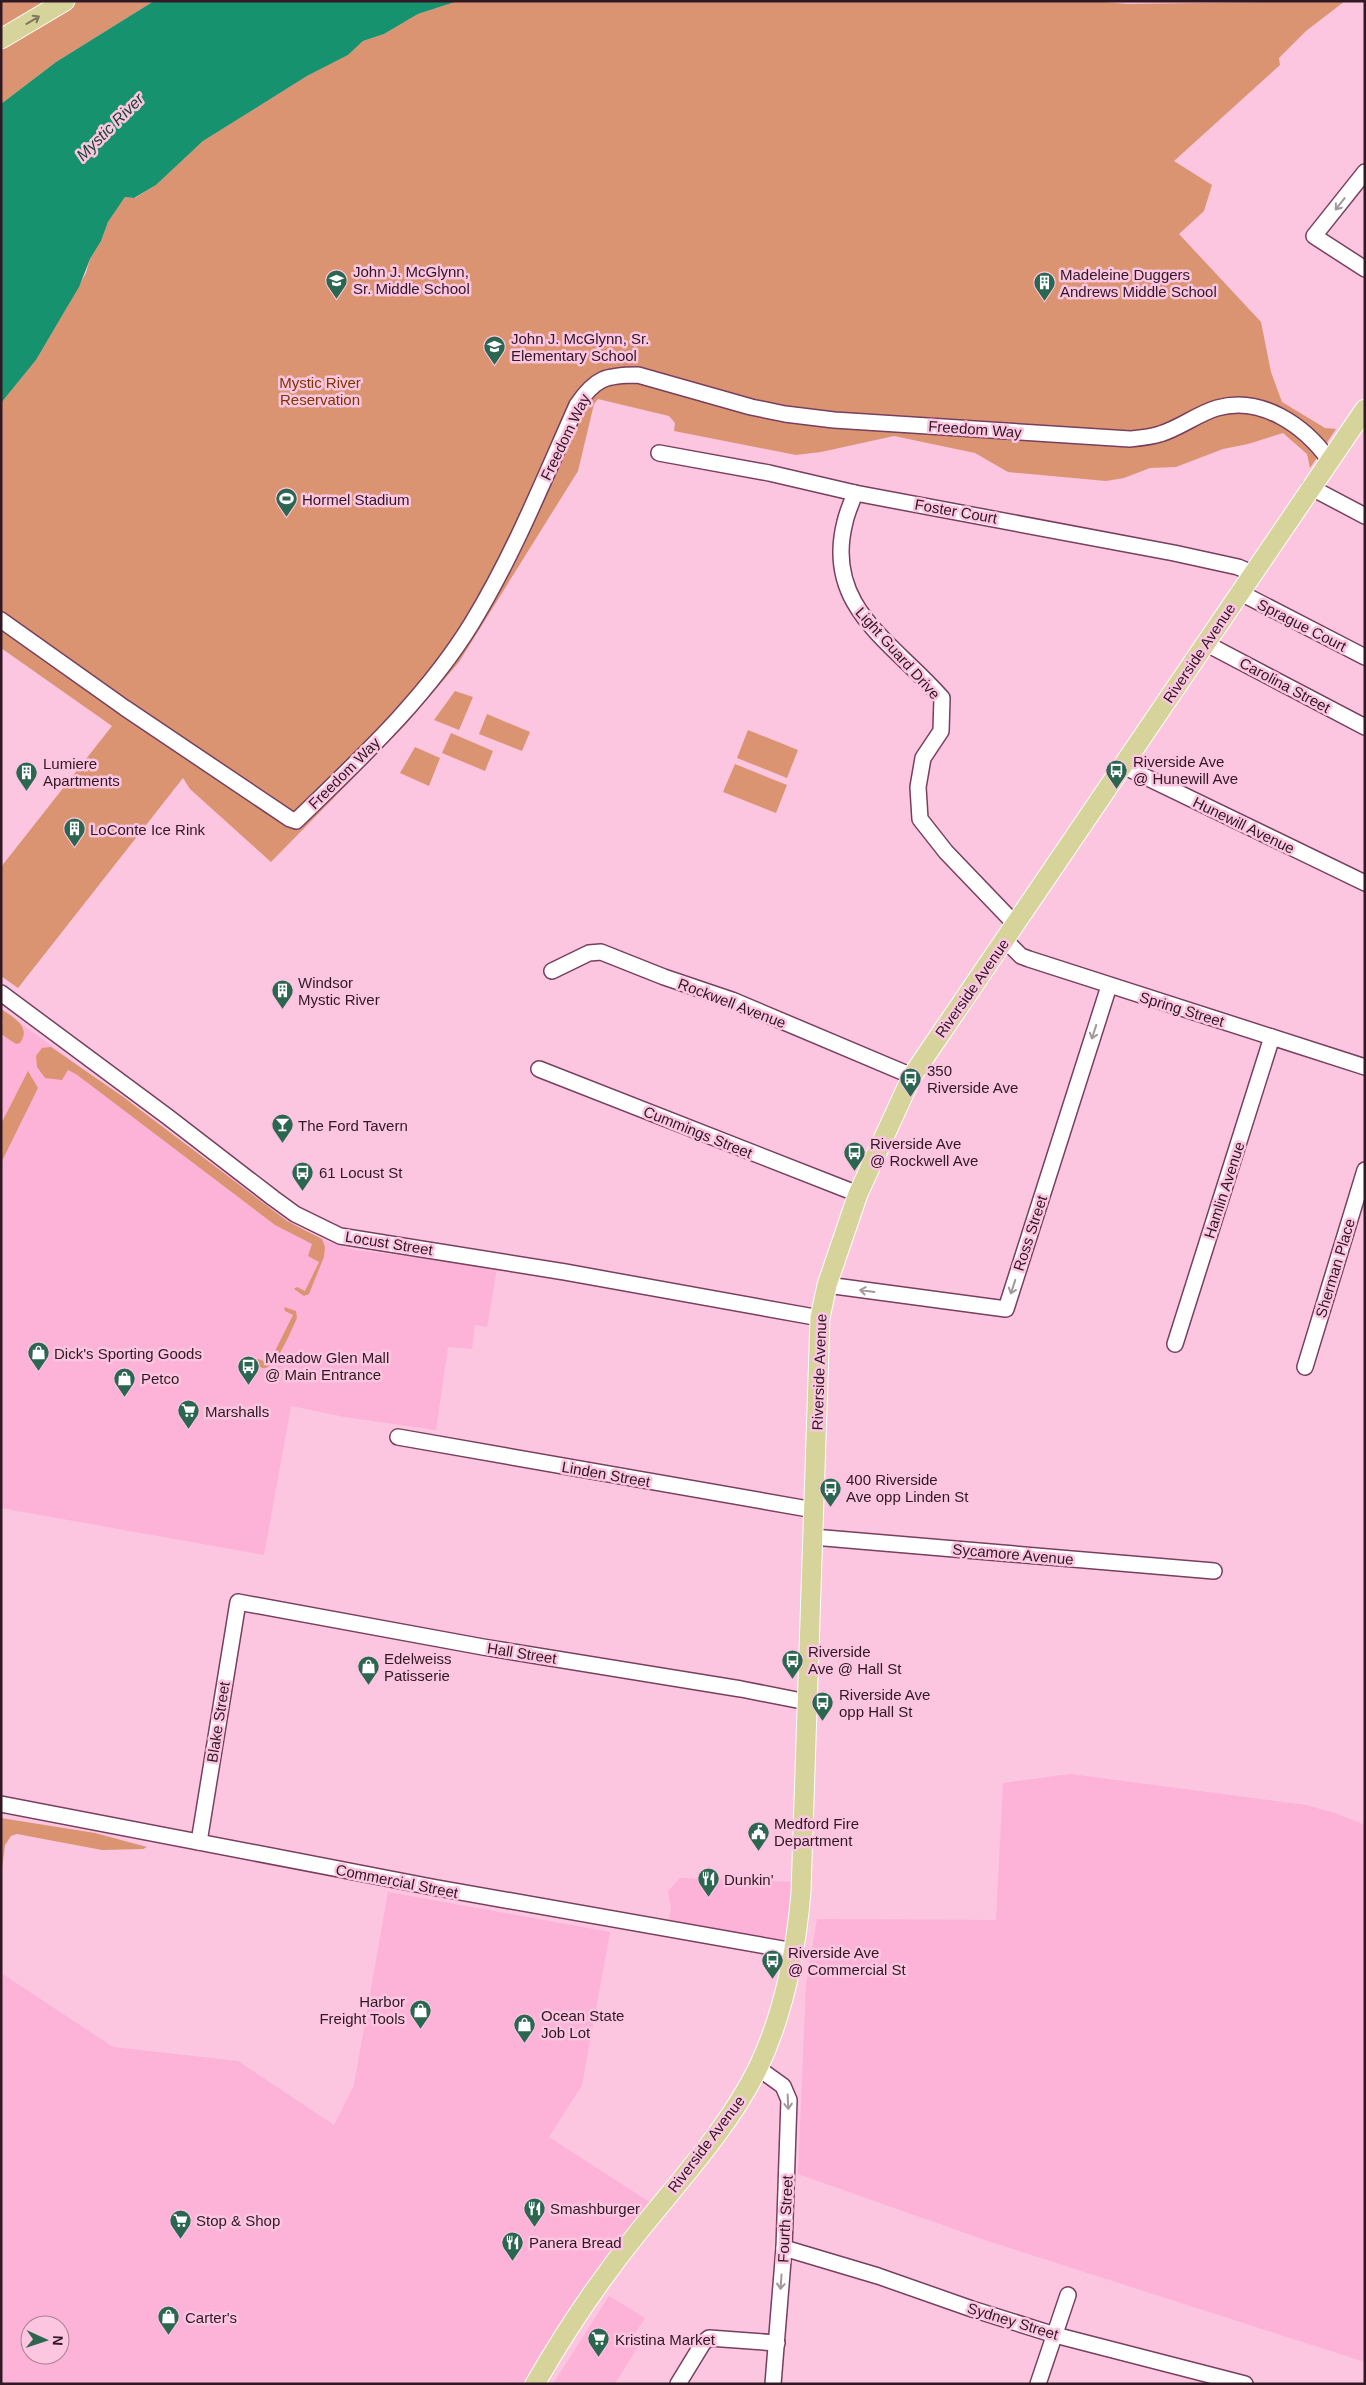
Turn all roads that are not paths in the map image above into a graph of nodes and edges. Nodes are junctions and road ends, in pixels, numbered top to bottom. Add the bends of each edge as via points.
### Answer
1 (65, 1) edge
2 (1, 39) edge
3 (1365, 172) edge
4 (1365, 269) edge
5 (1365, 409) edge
6 (659, 453) dead end
7 (1329, 460) junction
8 (1310, 488) junction
9 (855, 493) junction
10 (1365, 516) edge
11 (1252, 573) junction
12 (1239, 592) junction
13 (1, 620) edge
14 (1205, 643) junction
15 (1365, 657) edge
16 (1365, 727) edge
17 (1123, 766) junction
18 (1365, 883) edge
19 (1016, 925) junction
20 (1005, 940) junction
21 (552, 971) dead end
22 (1109, 986) junction
23 (1, 993) edge
24 (1272, 1037) junction
25 (1365, 1067) edge
26 (540, 1069) dead end
27 (912, 1076) junction
28 (1365, 1170) edge
29 (858, 1194) junction
30 (827, 1286) junction
31 (820, 1318) junction
32 (1175, 1344) dead end
33 (1305, 1367) dead end
34 (398, 1437) dead end
35 (814, 1510) junction
36 (813, 1537) junction
37 (1214, 1571) dead end
38 (238, 1602) joint
39 (807, 1702) junction
40 (1, 1804) edge
41 (199, 1842) junction
42 (794, 1951) junction
43 (758, 2068) junction
44 (784, 2248) junction
45 (1068, 2294) dead end
46 (1055, 2335) junction
47 (777, 2342) junction
48 (535, 2384) edge
49 (678, 2384) edge
50 (773, 2384) edge
51 (1038, 2384) edge
52 (1245, 2384) edge

2 -> 1 main road
3 -> 4 street via 1314,236
5 - 7 main road, Riverside Avenue
6 - 9 street, Foster Court
7 - 8 main road, Riverside Avenue
7 - 13 street, Freedom Way via 1313,439 1295,424 1251,407 1218,408 1161,434 1130,439 834,420 751,407 638,375 603,379 589,387 577,405 513,550 471,625 412,703 296,821 125,708
8 - 10 street
8 - 11 main road, Riverside Avenue
9 - 11 street, Foster Court via 1174,552
9 - 19 street, Light Guard Drive via 844,522 841,552 845,584 857,609 894,652 942,698 941,731 923,758 918,787 920,820
11 - 12 main road, Riverside Avenue
12 - 14 main road, Riverside Avenue
12 - 15 street, Sprague Court
14 - 16 street, Carolina Street
14 - 17 main road, Riverside Avenue
17 - 18 street, Hunewill Avenue
17 - 19 main road, Riverside Avenue
19 - 20 main road, Riverside Avenue
20 - 22 street, Spring Street via 1021,956
20 - 27 main road, Riverside Avenue
21 - 27 street, Rockwell Avenue via 589,952 601,952 732,1000
22 - 24 street, Spring Street
22 -> 30 street, Ross Street via 1006,1309
23 - 31 street, Locust Street via 295,1214 340,1236
24 - 25 street, Spring Street
24 - 32 street, Hamlin Avenue
26 - 29 street, Cummings Street
27 - 29 main road, Riverside Avenue
28 - 33 street, Sherman Place
29 - 30 main road, Riverside Avenue
30 - 31 main road, Riverside Avenue
31 - 35 main road, Riverside Avenue
34 - 35 street, Linden Street
35 - 36 main road, Riverside Avenue
36 - 37 street, Sycamore Avenue
36 - 39 main road, Riverside Avenue
38 - 39 street, Hall Street
38 - 41 street, Blake Street
39 - 42 main road, Riverside Avenue via 801,1892
40 - 41 street, Commercial Street
41 - 42 street, Commercial Street
42 - 43 main road, Riverside Avenue via 779,2010
43 -> 44 street, Fourth Street via 783,2086 789,2100
43 - 48 main road, Riverside Avenue via 728,2117 599,2284
44 - 46 street, Sydney Street
44 -> 47 street, Fourth Street
45 - 46 street
46 - 51 street
46 - 52 street, Sydney Street
47 - 49 street via 709,2338
47 - 50 street, Fourth Street

